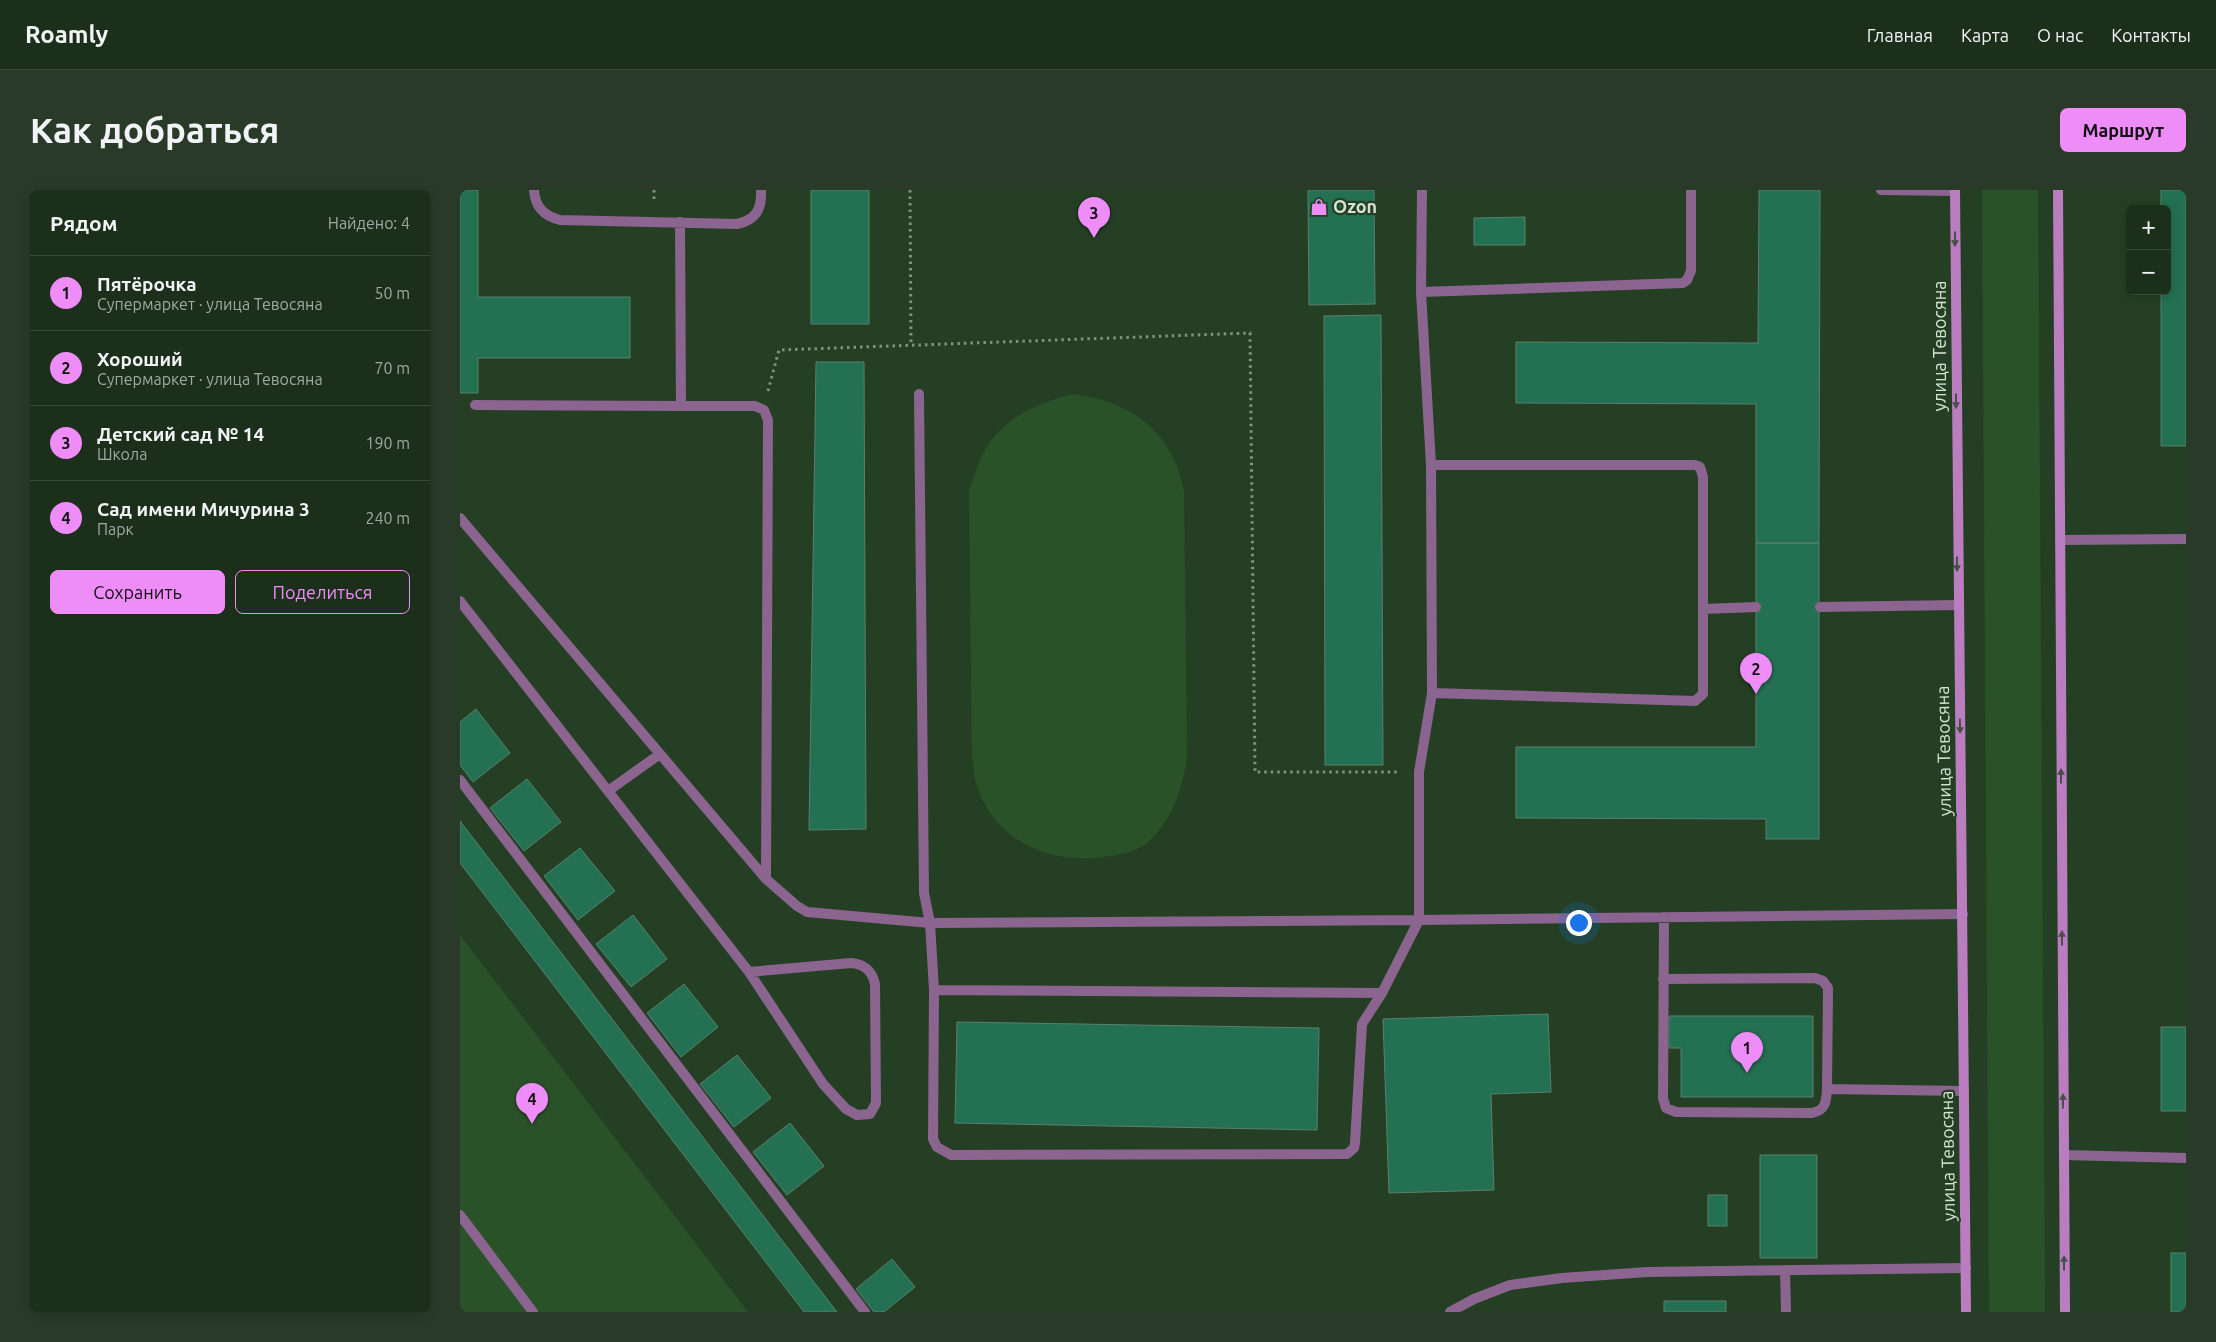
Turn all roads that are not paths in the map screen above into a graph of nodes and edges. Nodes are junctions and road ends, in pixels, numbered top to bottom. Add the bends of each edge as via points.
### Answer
1 (534, 190) edge
2 (761, 190) edge
3 (1422, 190) edge
4 (1691, 190) edge
5 (1880, 190) edge
6 (1955, 190) edge
7 (2058, 190) edge
8 (680, 222) junction
9 (1421, 292) junction
10 (919, 394) dead end
11 (475, 405) dead end
12 (681, 406) junction
13 (1431, 466) junction
14 (460, 518) edge
15 (2186, 539) edge
16 (2060, 540) junction
17 (460, 601) edge
18 (1958, 605) junction
19 (1756, 607) dead end
20 (1820, 607) dead end
21 (1702, 609) junction
22 (1432, 694) junction
23 (660, 754) junction
24 (460, 780) edge
25 (608, 791) junction
26 (766, 879) junction
27 (1963, 914) junction
28 (1664, 917) junction
29 (1419, 920) junction
30 (930, 923) junction
31 (749, 972) junction
32 (1663, 979) junction
33 (934, 990) junction
34 (1382, 993) junction
35 (1827, 1090) junction
36 (1964, 1091) junction
37 (2064, 1155) junction
38 (2186, 1158) edge
39 (460, 1215) edge
40 (1966, 1268) junction
41 (1785, 1271) junction
42 (533, 1312) edge
43 (865, 1312) edge
44 (1450, 1312) edge
45 (1786, 1312) edge
46 (1966, 1312) edge
47 (2065, 1312) edge

1 - 8 lane via 536,204 550,218
2 - 8 lane via 760,209 746,222
3 - 9 lane
4 - 9 lane via 1691,271 1683,283
5 - 6 lane
6 -> 18 main road, улица Тевосяна
7 - 16 main road
8 - 12 lane
9 - 13 lane
10 - 30 lane via 924,893
11 - 12 lane
12 - 26 lane via 754,406 764,410 768,420
13 - 21 lane via 1695,464 1703,477
13 - 22 lane
14 - 23 lane
15 - 16 lane
37 -> 16 main road
17 - 25 lane
18 - 20 lane
18 -> 27 main road, улица Тевосяна
19 - 21 lane
21 - 22 lane via 1703,689 1695,701
22 - 29 lane via 1419,772
23 - 25 lane
23 - 26 lane
24 - 43 lane
25 - 31 lane
26 - 30 lane via 807,912
27 - 28 lane
27 - 36 main road, улица Тевосяна
28 - 29 lane
28 - 32 lane
29 - 30 lane
29 - 34 lane
30 - 33 lane
31 - 31 lane via 823,1084 846,1109 857,1115 870,1114 876,1102 875,984 868,968 851,963
32 - 35 lane via 1823,980 1828,988
32 - 35 lane via 1663,1098 1666,1108 1676,1112 1812,1113 1826,1104
33 - 34 lane
33 - 34 lane via 934,1139 937,1147 951,1155 1347,1154 1355,1143 1362,1024
35 - 36 lane
36 - 40 main road, улица Тевосяна
37 - 38 lane
47 -> 37 main road
39 - 42 lane
40 - 41 lane
40 - 46 main road, улица Тевосяна
41 - 44 lane via 1647,1272 1562,1278 1510,1285
41 - 45 lane

